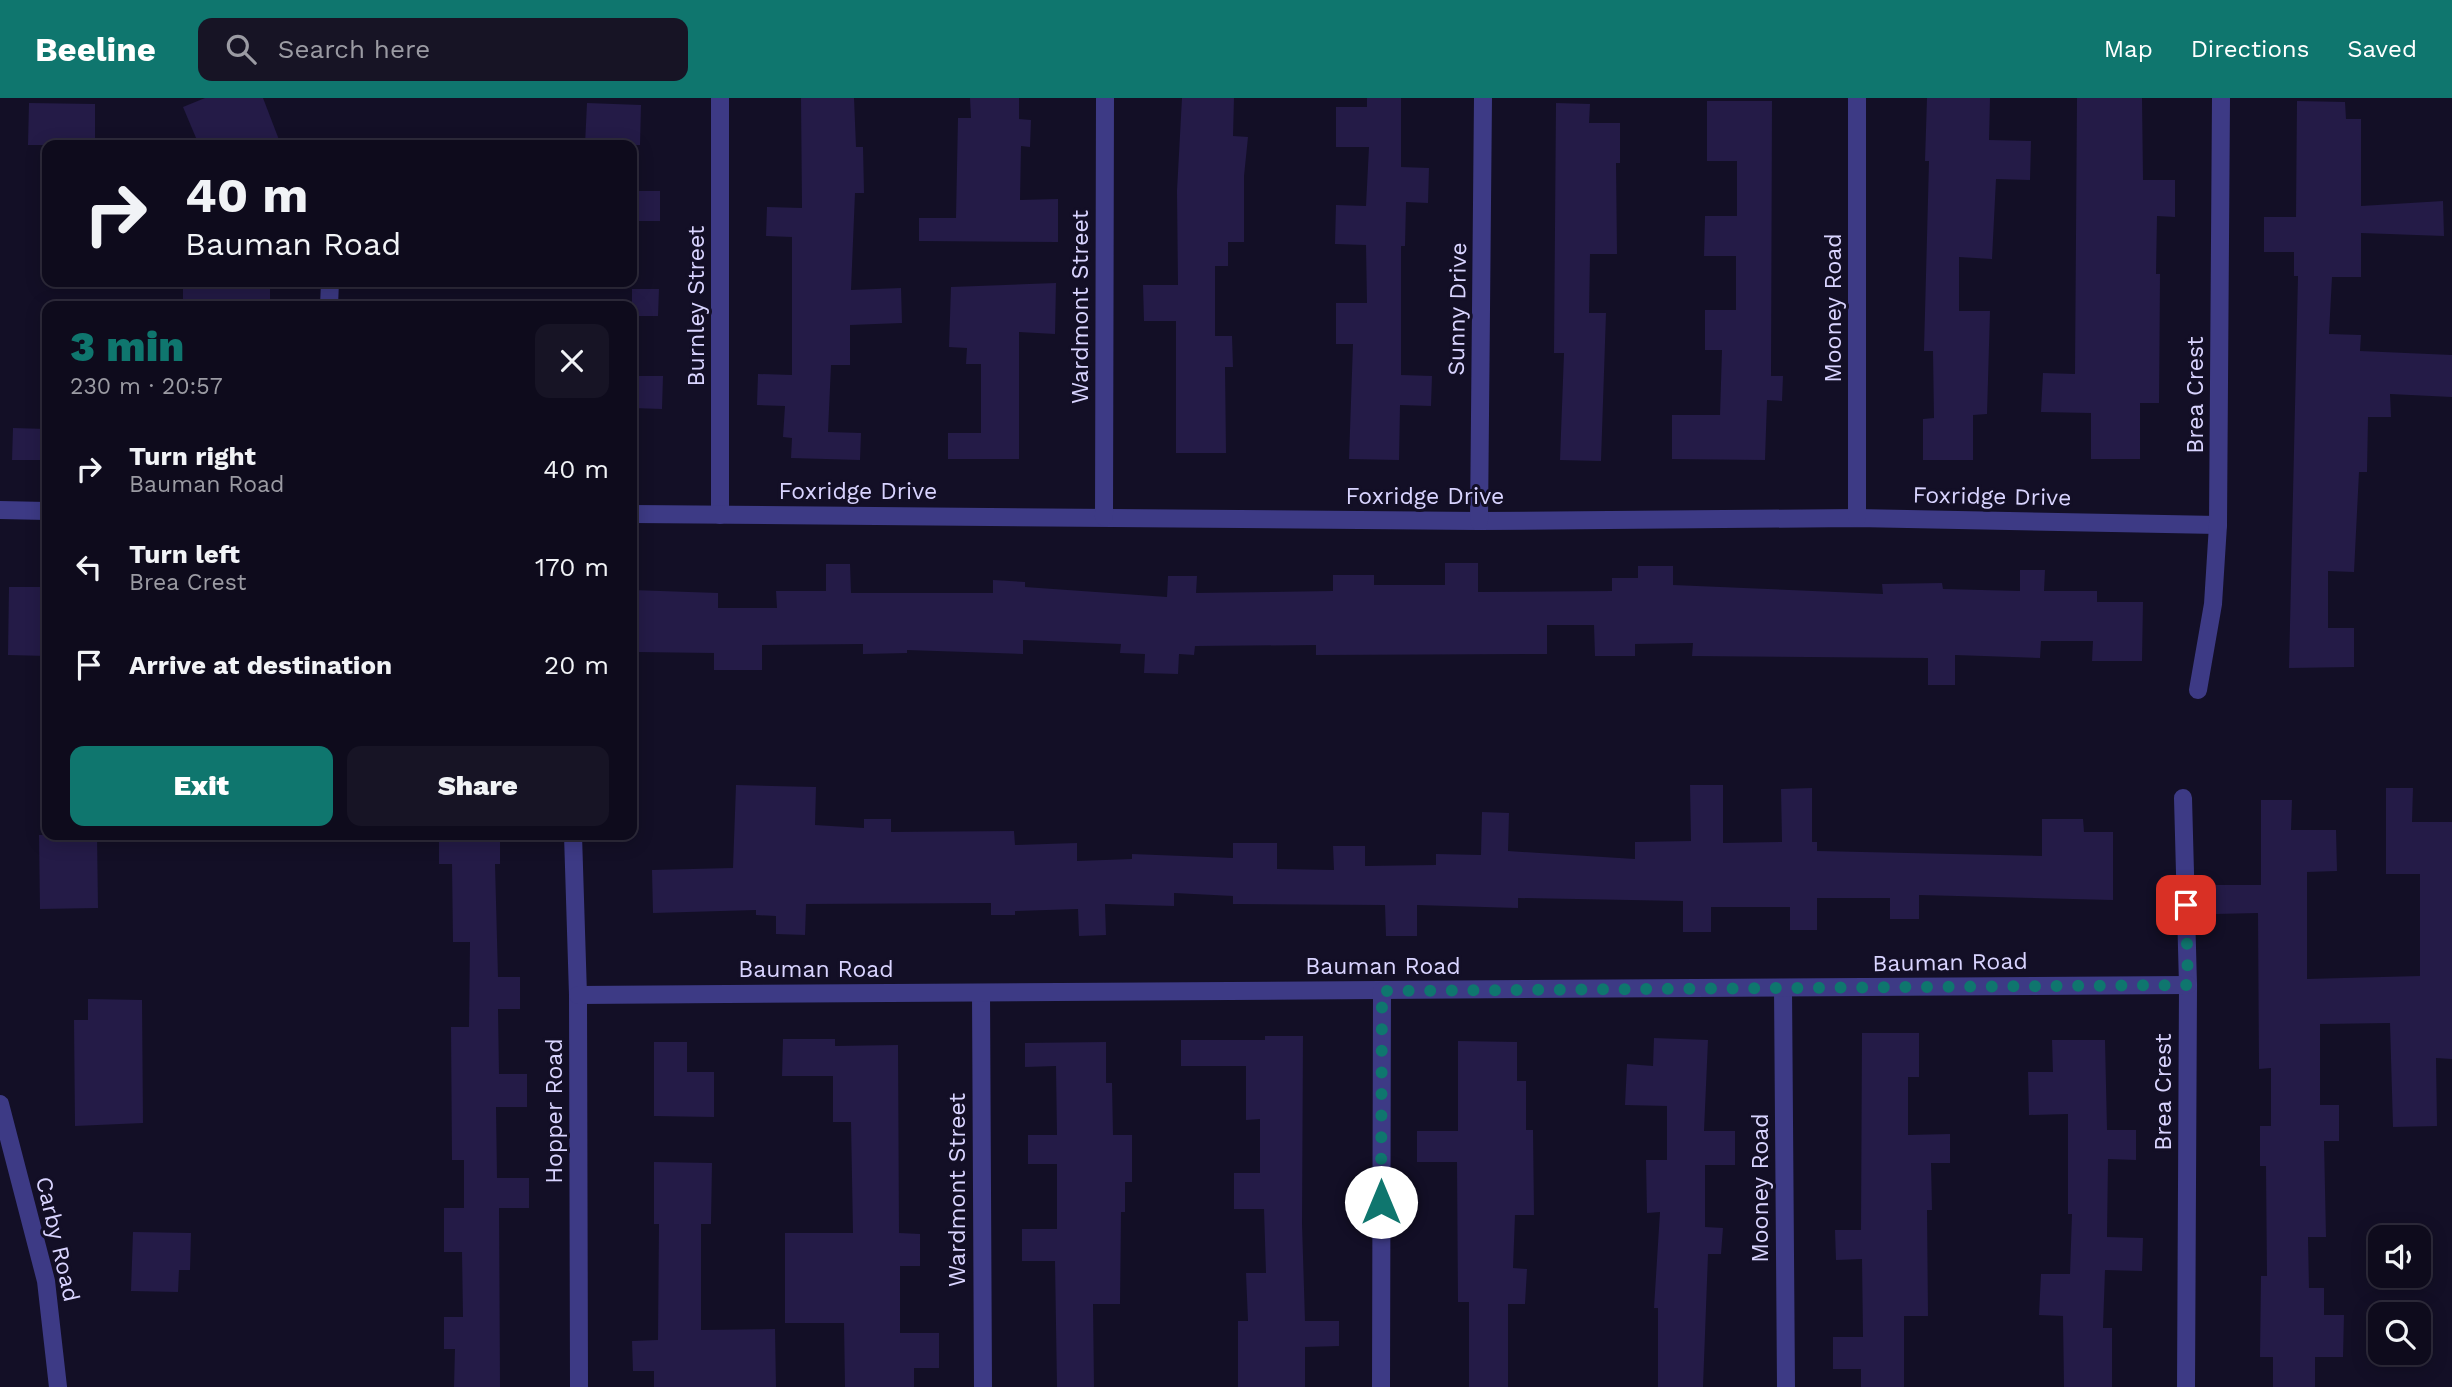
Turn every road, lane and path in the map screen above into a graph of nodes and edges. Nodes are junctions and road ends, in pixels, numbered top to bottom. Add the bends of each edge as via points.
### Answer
1 (720, 98) edge
2 (1105, 98) edge
3 (1483, 98) edge
4 (1857, 98) edge
5 (2221, 98) edge
6 (0, 510) edge
7 (42, 511) edge
8 (637, 514) edge
9 (720, 514) junction
10 (1104, 517) junction
11 (1857, 519) junction
12 (1479, 522) junction
13 (2218, 525) junction
14 (2198, 690) dead end
15 (2183, 798) dead end
16 (573, 840) edge
17 (2188, 985) junction
18 (1783, 988) junction
19 (1382, 991) junction
20 (981, 993) junction
21 (578, 995) junction
22 (0, 1104) edge
23 (58, 1387) edge
24 (579, 1387) edge
25 (983, 1387) edge
26 (1381, 1387) edge
27 (1786, 1387) edge
28 (2186, 1387) edge

1 - 9 street, Burnley Street
2 - 10 street, Wardmont Street
3 - 12 street, Sunny Drive
4 - 11 street, Mooney Road
5 - 13 street, Brea Crest
6 - 7 street
8 - 9 street, Foxridge Drive
9 - 10 street, Foxridge Drive
10 - 12 street, Foxridge Drive
11 - 12 street, Foxridge Drive
11 - 13 street, Foxridge Drive
13 - 14 street, Brea Crest via 2214,604
15 - 17 street, Brea Crest
16 - 21 street, Hopper Road
17 - 18 street, Bauman Road
17 - 28 street, Brea Crest
18 - 19 street, Bauman Road
18 - 27 street, Mooney Road
19 - 20 street, Bauman Road
19 - 26 street
20 - 21 street, Bauman Road
20 - 25 street, Wardmont Street
21 - 24 street, Hopper Road
22 - 23 street, Carby Road via 46,1282

